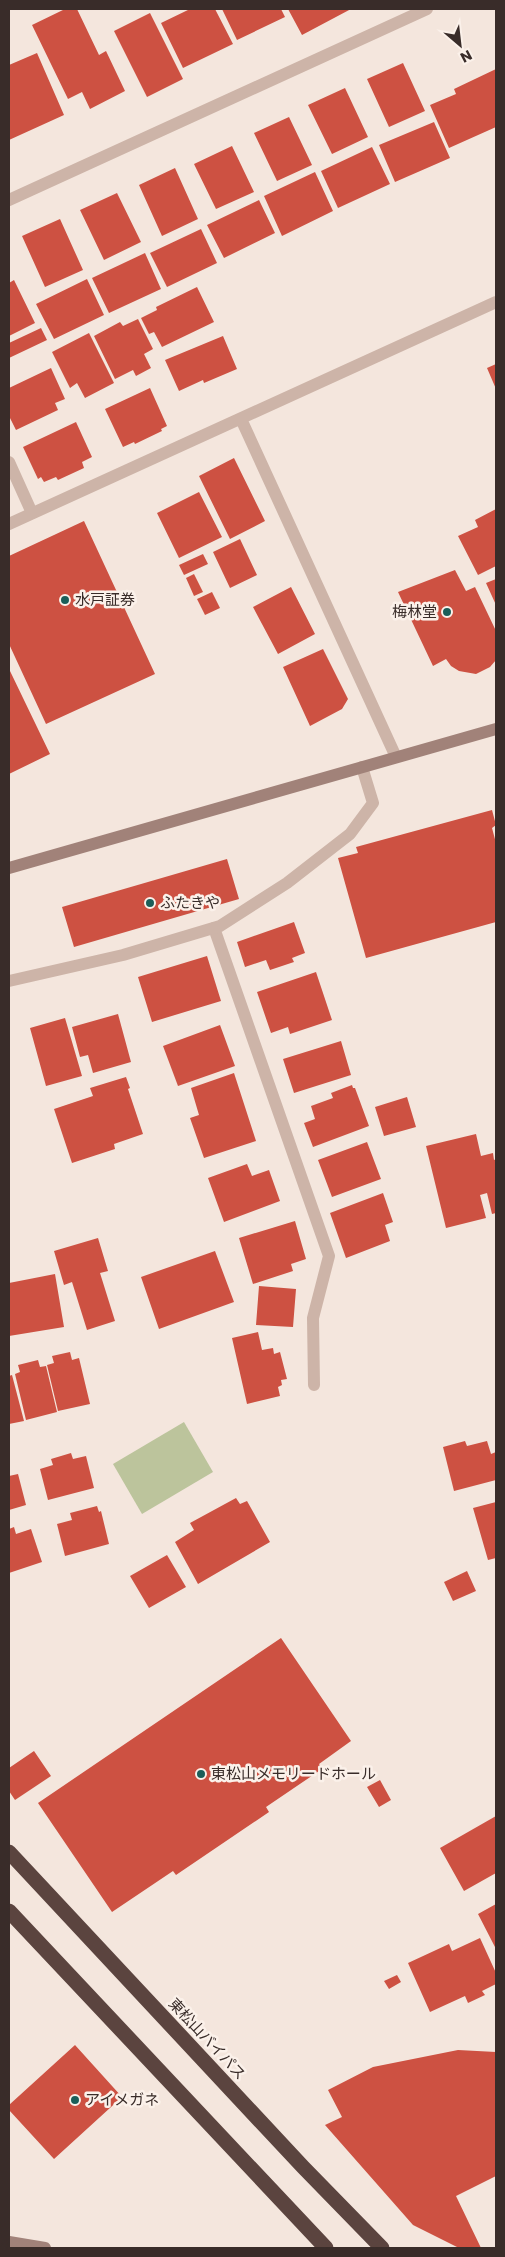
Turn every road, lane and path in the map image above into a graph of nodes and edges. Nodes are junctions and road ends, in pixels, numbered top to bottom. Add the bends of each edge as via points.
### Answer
1 (427, 9) edge
2 (9, 200) edge
3 (496, 302) edge
4 (241, 419) junction
5 (9, 462) edge
6 (32, 513) junction
7 (9, 524) edge
8 (496, 728) edge
9 (396, 757) junction
10 (362, 767) junction
11 (9, 868) edge
12 (214, 928) junction
13 (9, 981) edge
14 (314, 1385) dead end
15 (9, 1852) edge
16 (9, 1911) edge
17 (9, 2242) edge
18 (46, 2248) edge
19 (326, 2248) edge
20 (382, 2248) edge

1 - 2 street
3 - 4 street
4 - 6 street
4 - 9 street
5 - 6 street
6 - 7 street
8 - 9 street
9 - 10 street
10 - 11 street
10 - 12 street via 373,803 350,834 287,883
12 - 13 street via 123,955
12 - 14 street via 329,1256 313,1318
15 - 20 highway, 東松山バイパス
16 - 19 highway
17 - 18 street

